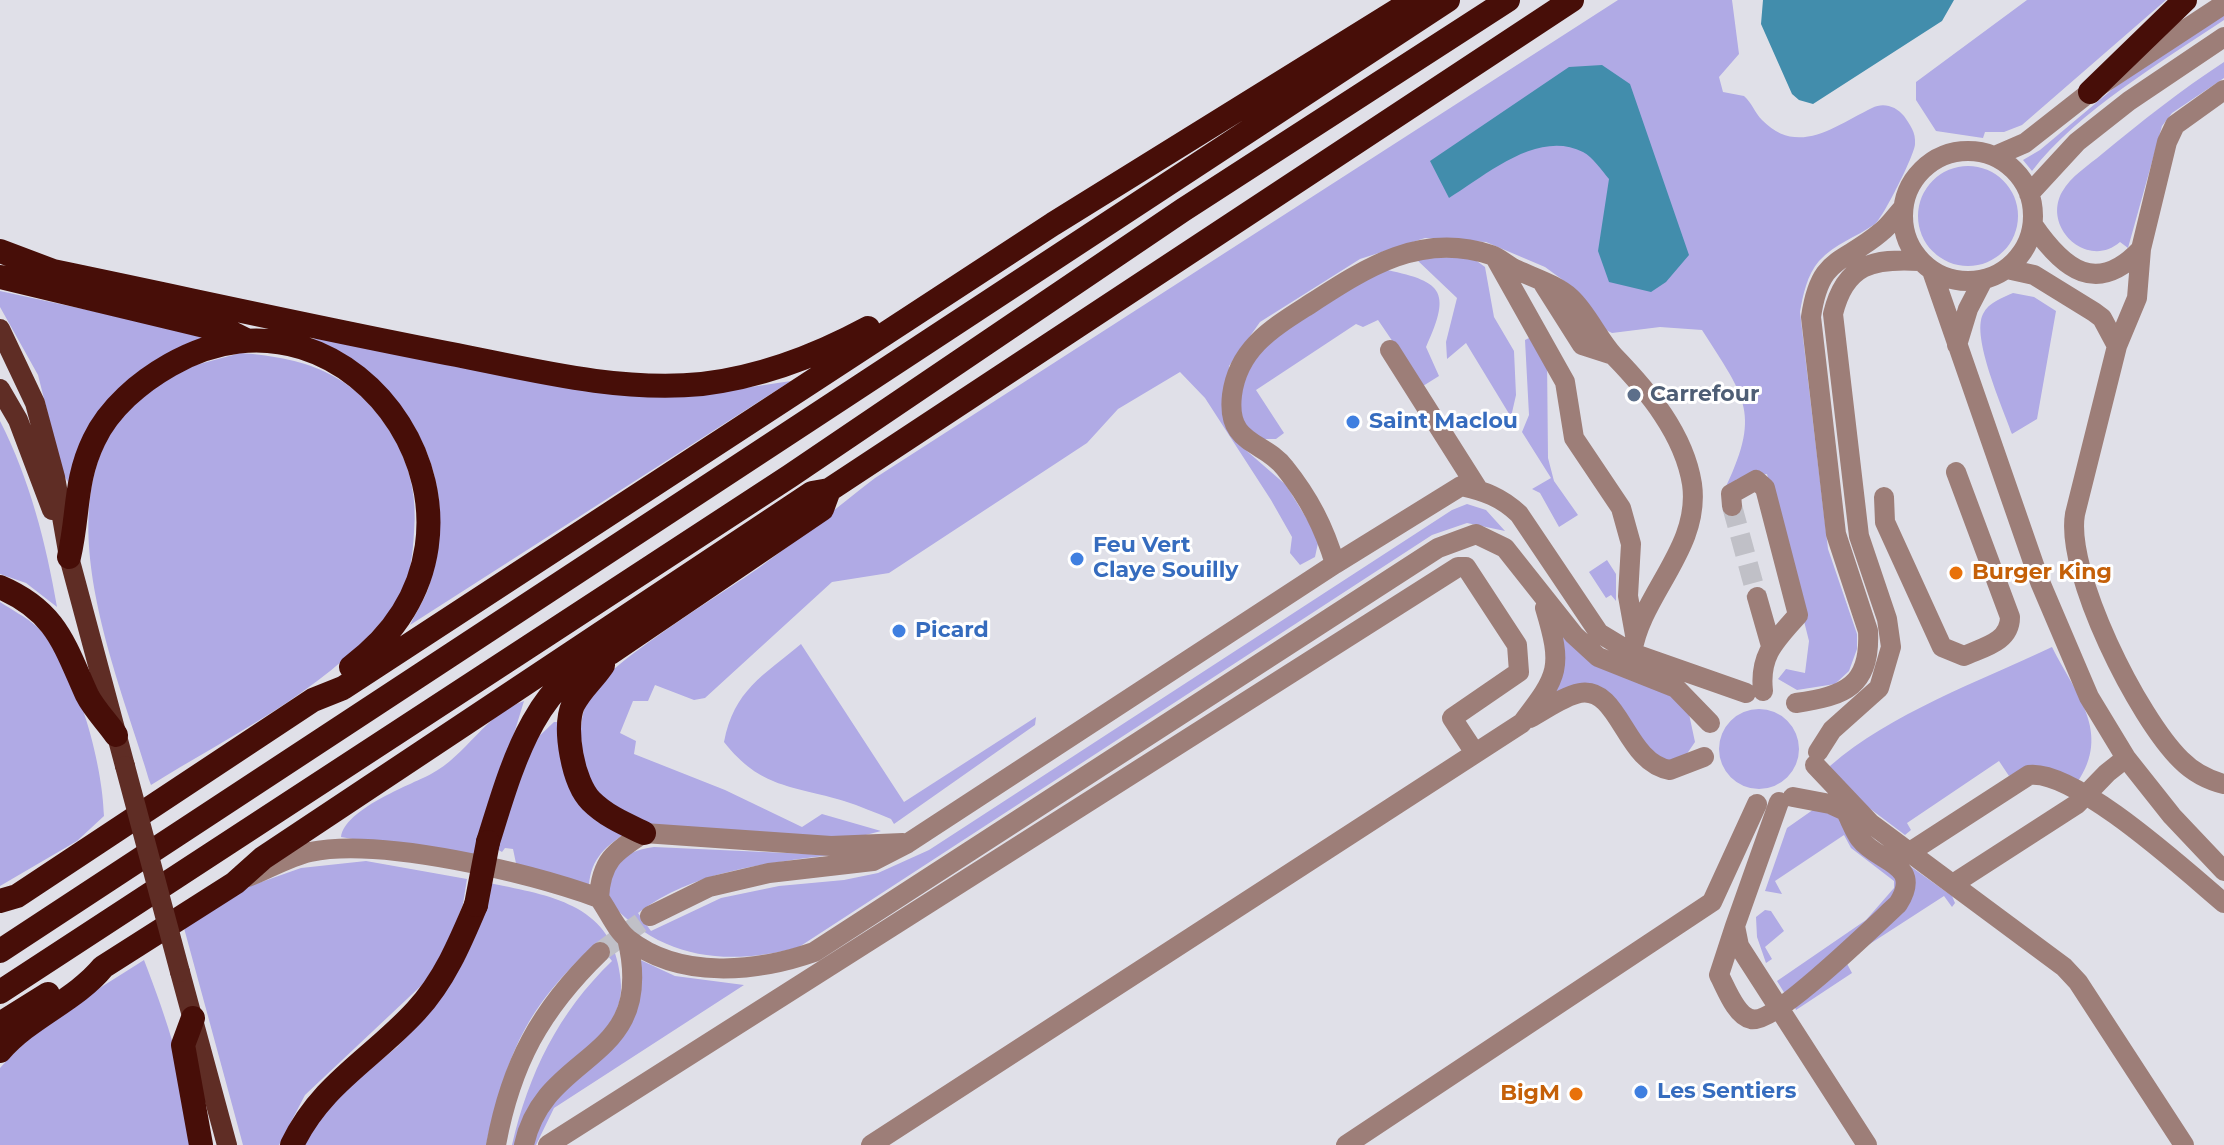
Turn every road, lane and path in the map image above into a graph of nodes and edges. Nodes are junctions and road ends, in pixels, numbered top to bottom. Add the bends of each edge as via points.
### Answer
1 (1414, 0) edge
2 (1448, 0) edge
3 (1508, 0) edge
4 (1572, 0) edge
5 (2185, 0) edge
6 (2224, 4) edge
7 (2224, 37) edge
8 (2224, 90) edge
9 (2090, 92) junction
10 (1995, 156) junction
11 (2029, 194) junction
12 (1902, 209) junction
13 (2033, 225) junction
14 (2141, 249) junction
15 (0, 251) edge
16 (1494, 256) junction
17 (1926, 266) junction
18 (2007, 269) junction
19 (0, 277) edge
20 (1983, 280) junction
21 (916, 313) junction
22 (0, 329) edge
23 (248, 341) junction
24 (1957, 345) junction
25 (2117, 346) junction
26 (1390, 350) dead end
27 (0, 389) edge
28 (1956, 472) dead end
29 (1478, 489) junction
30 (829, 490) junction
31 (1884, 497) dead end
32 (1732, 506) dead end
33 (69, 557) junction
34 (1335, 564) junction
35 (0, 587) edge
36 (1542, 597) junction
37 (1757, 597) tunnel mouth
38 (1634, 644) junction
39 (1771, 646) junction
40 (610, 653) junction
41 (313, 700) junction
42 (1796, 703) dead end
43 (1522, 723) junction
44 (1710, 723) dead end
45 (116, 735) junction
46 (1475, 753) junction
47 (1704, 757) dead end
48 (2126, 758) junction
49 (2224, 784) edge
50 (2087, 795) junction
51 (1757, 804) dead end
52 (1845, 810) junction
53 (1870, 823) junction
54 (644, 833) junction
55 (908, 843) junction
56 (1910, 852) junction
57 (2224, 871) edge
58 (235, 883) junction
59 (1953, 884) junction
60 (599, 898) junction
61 (8, 899) edge
62 (2224, 903) edge
63 (0, 915) edge
64 (650, 916) tunnel mouth
65 (1735, 926) junction
66 (627, 938) junction
67 (0, 951) edge
68 (600, 952) tunnel mouth
69 (103, 967) junction
70 (0, 992) edge
71 (1779, 1008) junction
72 (193, 1018) junction
73 (0, 1024) edge
74 (0, 1051) edge
75 (201, 1145) edge
76 (227, 1145) edge
77 (292, 1145) edge
78 (496, 1145) edge
79 (524, 1145) edge
80 (548, 1145) edge
81 (871, 1145) edge
82 (1346, 1145) edge
83 (1867, 1145) edge
84 (2184, 1145) edge

1 - 21 highway
2 - 67 highway
3 - 70 highway
4 - 30 highway
5 - 9 highway
6 - 9 street
7 - 11 street via 2077,142
8 - 14 street via 2175,125
9 - 10 street via 2025,143
10 - 11 street via 2016,172
10 - 12 street via 1955,152 1936,159 1914,180
11 - 13 street
12 - 17 street via 1903,228
12 - 42 street via 1880,233 1832,264 1813,303 1836,534 1869,647 1867,664 1849,689
13 - 14 street via 2054,253 2087,273 2119,270
13 - 18 street via 2019,257
14 - 25 street via 2137,298
15 - 21 highway via 53,271 411,346 639,384 743,378 799,360 877,322
16 - 34 street via 1461,247 1402,253 1369,266 1252,345 1232,396 1240,433 1282,463 1299,485 1325,528
16 - 38 street via 1565,382 1574,438 1621,508 1631,544 1628,596
16 - 38 street via 1570,297 1678,438 1692,483 1692,507 1681,549
17 - 20 street via 1966,282
17 - 24 street
17 - 53 street via 1892,259 1862,267 1842,287 1833,314 1859,536 1891,647 1879,688 1832,730 1817,758
18 - 20 street
18 - 25 street via 2034,275 2102,318
19 - 23 highway via 230,332
20 - 24 street
21 - 41 highway via 343,688
22 - 33 main road via 35,403
23 - 33 highway via 179,359 125,399 94,439 87,457 75,495 77,526
23 - 41 highway via 312,352 371,387 406,432 425,482 430,537 414,590 374,648
24 - 48 street via 2061,638
25 - 49 street via 2072,541 2099,622 2131,688 2179,759
26 - 29 street
27 - 33 main road via 18,420
28 - 31 street via 2010,617 2002,639 1964,656 1942,647 1885,522
29 - 34 street via 1461,486
29 - 38 street via 1519,514 1599,633
30 - 40 highway via 822,509
30 - 58 highway via 812,493 263,858
32 - 39 street via 1731,494 1741,486 1756,480 1765,488 1798,615
33 - 45 main road
34 - 55 street
35 - 45 highway via 33,606 60,632 88,697
36 - 43 street via 1554,637 1556,669 1548,690
36 - 44 street via 1598,657 1676,688
36 - 66 street via 1505,548 1476,534 1457,540 814,952 775,966 715,969 665,958
37 - 39 street
38 - 39 street via 1755,692
40 - 54 highway via 571,709 572,760 587,798
40 - 77 highway, bridge via 588,660 560,685 513,763 488,842 476,905 452,960 419,1008 332,1085
41 - 61 highway
43 - 46 street
43 - 47 street via 1585,692 1607,702 1647,762 1670,770
45 - 72 main road, bridge
46 - 80 street via 1452,718 1519,672 1517,645 1466,567 1458,567
46 - 81 street
48 - 50 street
48 - 57 street
50 - 56 street via 2041,773 2029,775
50 - 59 street
50 - 62 street
51 - 82 street via 1712,902
52 - 53 street
52 - 65 street via 1786,800
52 - 71 street via 1861,840 1899,867 1907,886 1898,904
53 - 56 street
54 - 55 street via 831,846
54 - 60 street via 619,849 601,873
55 - 64 street via 873,861 769,873 709,887
56 - 59 street
58 - 60 street via 312,852 375,848 510,873
58 - 69 highway
59 - 84 street via 2041,947 2078,982
60 - 66 street
61 - 63 highway
65 - 71 street via 1739,946
65 - 71 street via 1719,975 1723,983 1750,1019 1759,1020
66 - 79 street via 632,1001 620,1029 555,1086 532,1118
68 - 78 street via 574,977 533,1034 506,1093
69 - 73 highway via 83,972
69 - 74 highway via 89,984
71 - 83 street
72 - 75 highway via 183,1045
72 - 76 main road

